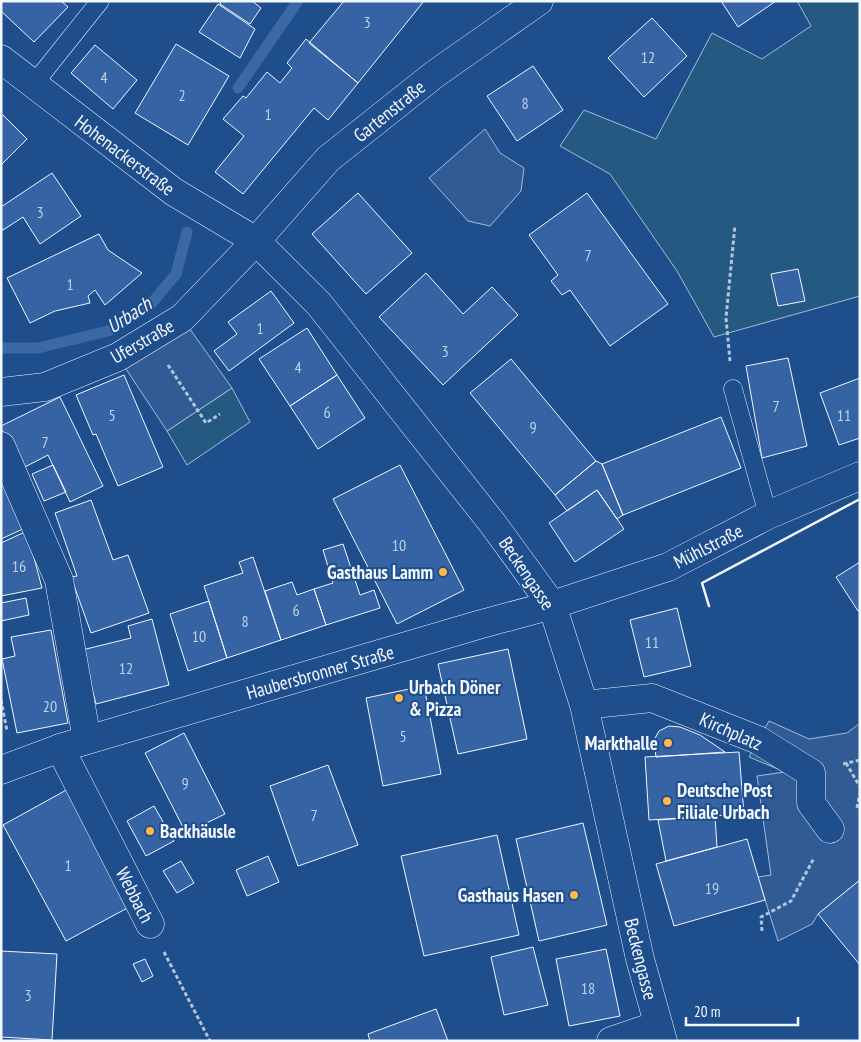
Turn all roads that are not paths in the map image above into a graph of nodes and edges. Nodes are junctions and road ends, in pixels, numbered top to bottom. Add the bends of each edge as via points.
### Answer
1 (100, 1) edge
2 (539, 1) edge
3 (1, 59) edge
4 (33, 85) junction
5 (256, 241) junction
6 (733, 389) road end
7 (1, 392) edge
8 (1, 446) edge
9 (860, 476) edge
10 (768, 515) junction
11 (552, 605) junction
12 (584, 705) junction
13 (87, 740) junction
14 (60, 748) junction
15 (1, 770) edge
16 (830, 829) road end
17 (150, 924) road end
18 (660, 1033) edge
19 (611, 1041) edge

1 - 4 lane
2 - 5 street, Gartenstraße via 435,74 328,159
3 - 4 street, Hohenackerstraße
4 - 5 street, Hohenackerstraße via 174,192
5 - 7 street, Uferstraße via 182,318 118,357 45,387
5 - 11 street, Beckengasse via 319,304 493,524
6 - 10 lane
8 - 13 street via 59,580
9 - 10 street, Mühlstraße
10 - 11 street, Mühlstraße via 668,567
11 - 12 street, Beckengasse
11 - 13 street, Haubersbronner Straße
12 - 16 street, Kirchplatz via 652,698 758,740 811,773 810,803
12 - 18 street, Beckengasse via 640,959
13 - 14 street, Haubersbronner Straße
14 - 15 street, Haubersbronner Straße
14 - 17 street, Webbach
18 - 19 street

